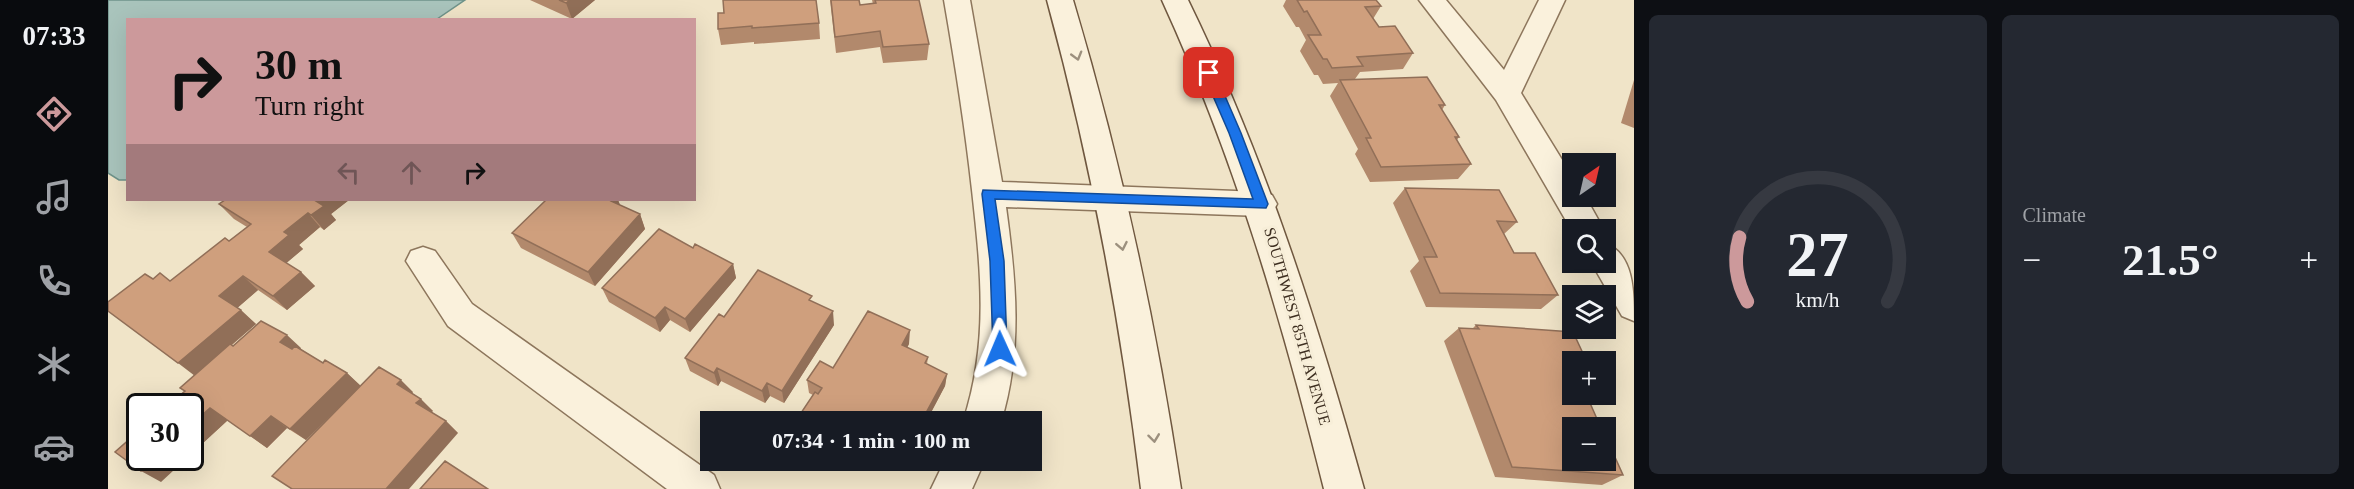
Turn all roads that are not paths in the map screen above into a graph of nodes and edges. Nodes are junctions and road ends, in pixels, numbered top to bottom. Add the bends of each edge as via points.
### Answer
1 (957, 0) edge
2 (1060, 0) edge
3 (1175, 0) edge
4 (1432, 0) edge
5 (1552, 0) edge
6 (1507, 93) junction
7 (988, 194) junction
8 (1112, 197) junction
9 (1261, 204) junction
10 (1581, 219) edge
11 (423, 261) dead end
12 (1614, 273) edge
13 (1634, 306) edge
14 (985, 411) edge
15 (960, 471) edge
16 (700, 489) edge
17 (951, 489) edge
18 (1161, 489) edge
19 (1344, 489) edge

1 - 7 street via 975,90
2 -> 8 street via 1088,94
3 - 9 street, SOUTHWEST 85TH AVENUE via 1228,115
4 - 6 street
5 - 6 street
6 - 10 street
7 - 8 street
7 - 14 street via 997,261 1000,349
8 - 9 street
8 -> 18 street
9 - 19 street, SOUTHWEST 85TH AVENUE via 1293,299
11 - 16 street via 460,315
12 - 13 street
15 - 17 street

